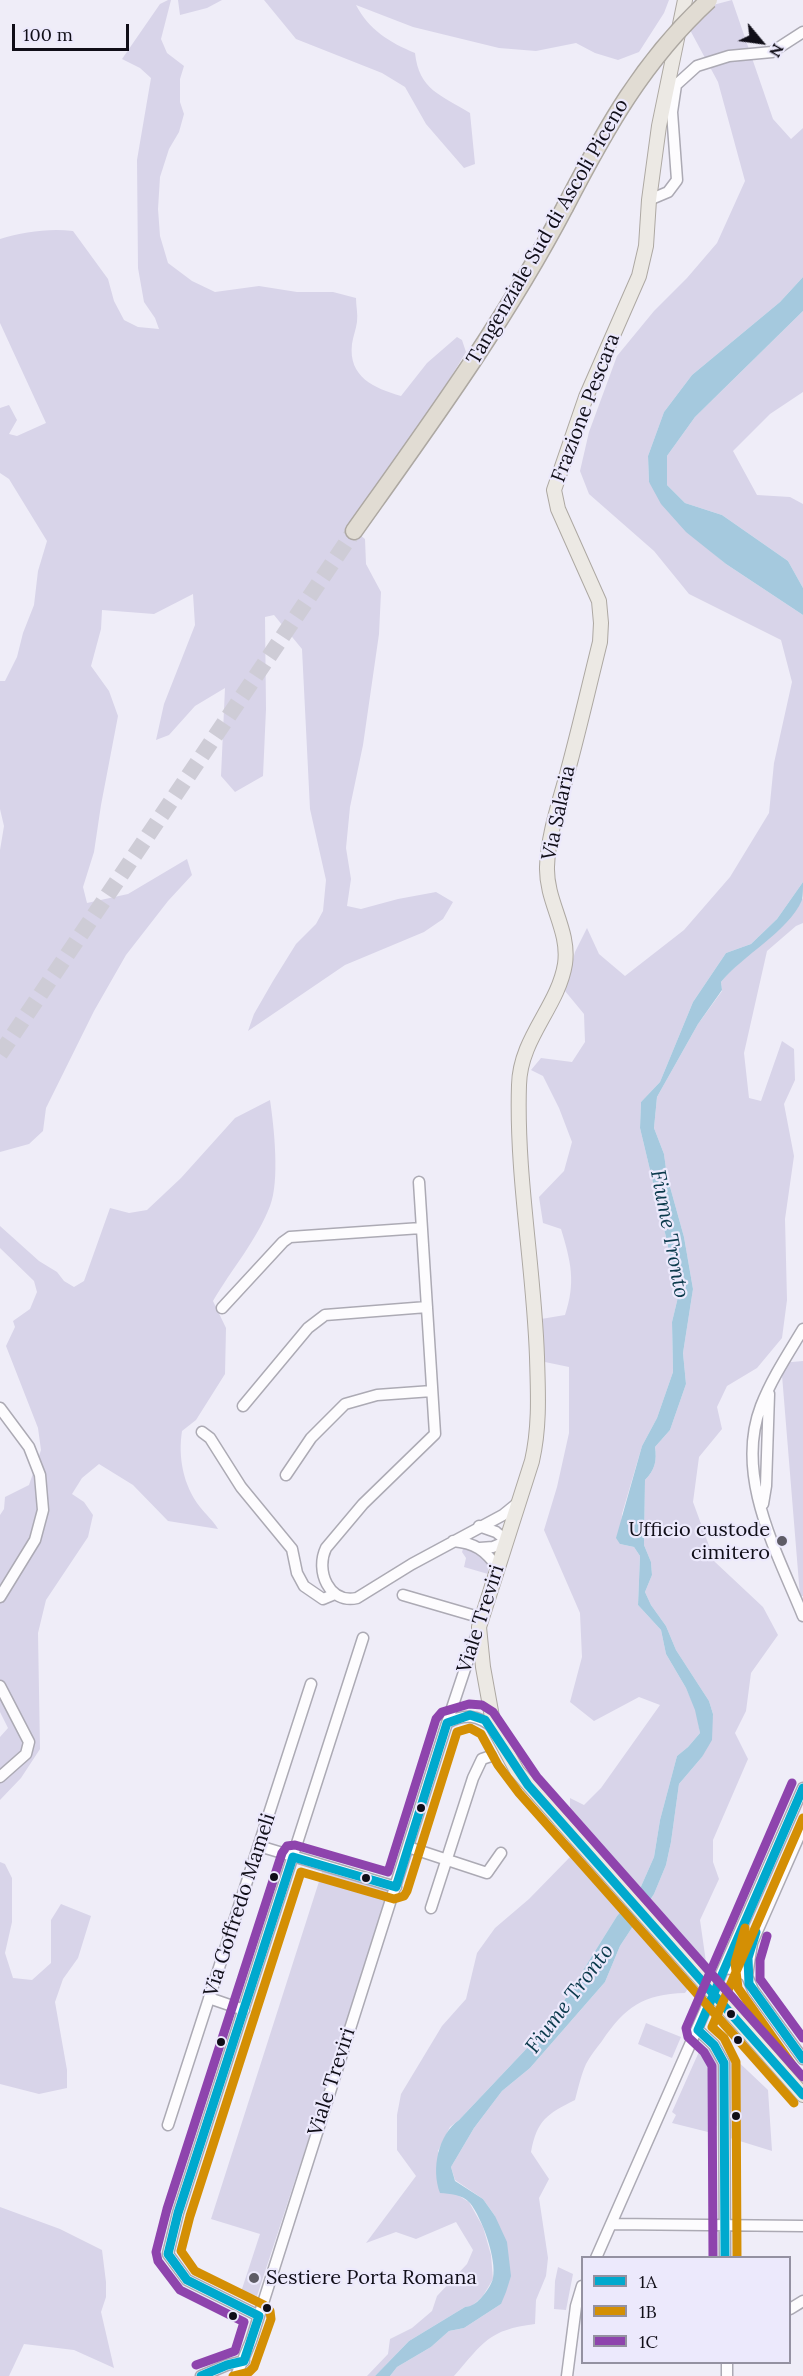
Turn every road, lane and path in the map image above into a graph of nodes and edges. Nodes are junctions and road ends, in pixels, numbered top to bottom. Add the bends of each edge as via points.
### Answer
1 (685, 0) edge
2 (709, 0) edge
3 (803, 32) edge
4 (649, 200) junction
5 (354, 531) tunnel mouth
6 (582, 718) joint
7 (519, 1077) joint
8 (419, 1182) dead end
9 (421, 1228) junction
10 (428, 1307) junction
11 (222, 1308) dead end
12 (803, 1329) edge
13 (432, 1390) junction
14 (769, 1390) junction
15 (243, 1406) dead end
16 (0, 1408) edge
17 (756, 1426) junction
18 (768, 1426) junction
19 (202, 1432) dead end
20 (285, 1474) dead end
21 (519, 1502) junction
22 (762, 1511) junction
23 (479, 1526) junction
24 (453, 1541) junction
25 (507, 1541) junction
26 (480, 1548) junction
27 (498, 1568) junction
28 (335, 1593) junction
29 (403, 1595) dead end
30 (0, 1597) edge
31 (803, 1616) edge
32 (481, 1622) junction
33 (363, 1638) dead end
34 (311, 1684) dead end
35 (0, 1686) edge
36 (447, 1723) junction
37 (494, 1728) junction
38 (491, 1756) dead end
39 (0, 1777) edge
40 (803, 1788) edge
41 (803, 1827) edge
42 (259, 1846) junction
43 (408, 1847) junction
44 (501, 1853) dead end
45 (293, 1857) junction
46 (447, 1860) junction
47 (396, 1887) junction
48 (431, 1908) dead end
49 (725, 1968) junction
50 (747, 1976) junction
51 (209, 1998) junction
52 (244, 2010) junction
53 (698, 2030) junction
54 (803, 2059) edge
55 (803, 2095) edge
56 (168, 2126) dead end
57 (612, 2224) junction
58 (724, 2225) junction
59 (803, 2226) edge
60 (597, 2256) edge
61 (725, 2256) edge
62 (581, 2289) edge
63 (260, 2312) junction
64 (570, 2350) junction
65 (581, 2351) edge
66 (244, 2361) junction
67 (201, 2376) edge
68 (236, 2376) edge
69 (567, 2376) edge

1 - 4 main road, Frazione Pescara via 666,84
2 - 5 highway, Tangenziale Sud di Ascoli Piceno, bridge via 670,38 637,81 478,356
3 - 4 street via 772,52 729,56 697,66 684,76 676,85 672,112 677,180 668,192
4 - 6 main road, Frazione Pescara via 646,246 639,276 586,397 554,490 558,510 594,588 600,612 600,642
6 - 7 main road, Via Salaria via 547,864 550,897 566,943 565,967 530,1039
7 - 21 main road, Viale Treviri via 539,1402 538,1436
8 - 9 street
9 - 10 street
9 - 11 street via 290,1237
10 - 13 street
10 - 15 street via 325,1315 308,1328
12 - 14 street
13 - 20 street via 377,1395 345,1404 311,1438
13 - 28 street via 435,1434 363,1504 322,1557 326,1585
14 - 17 street
14 - 18 street
16 - 30 street via 29,1447 40,1474 43,1510 35,1540
17 - 18 street
17 - 22 street via 752,1463
18 - 22 street
19 - 28 street via 292,1549 304,1586 323,1599
21 - 23 street
21 - 25 main road, Viale Treviri
22 - 31 street
23 - 24 street
23 - 25 street
24 - 26 street
24 - 28 street via 357,1598 348,1600
25 - 26 street
25 - 27 main road, Viale Treviri
26 - 27 street
27 - 32 main road, Viale Treviri
29 - 32 street
32 - 36 street, Viale Treviri
32 - 37 main road via 483,1667
33 - 45 street
34 - 42 street, Via Goffredo Mameli
35 - 39 street via 29,1742 26,1754
36 - 37 street via 471,1715
36 - 43 street, Viale Treviri
37 - 55 main road, bridge via 517,1771
38 - 46 street via 482,1759 473,1778
40 - 49 street
41 - 50 street via 752,1943
42 - 45 street
42 - 51 street, Via Goffredo Mameli
43 - 46 street
43 - 47 street, Viale Treviri
44 - 46 street via 487,1873
45 - 47 street
45 - 52 street
46 - 48 street
47 - 63 street, Viale Treviri
49 - 50 street
49 - 53 street
50 - 54 street
51 - 52 street
51 - 56 street, Via Goffredo Mameli
52 - 63 street via 173,2232 173,2258 187,2280
53 - 57 street
53 - 58 street via 714,2045 724,2063
57 - 58 street
57 - 60 street
58 - 59 street
58 - 61 street
62 - 64 street
63 - 66 street, Viale Treviri
64 - 65 street
64 - 69 street
66 - 67 street
66 - 68 street, Viale Treviri

